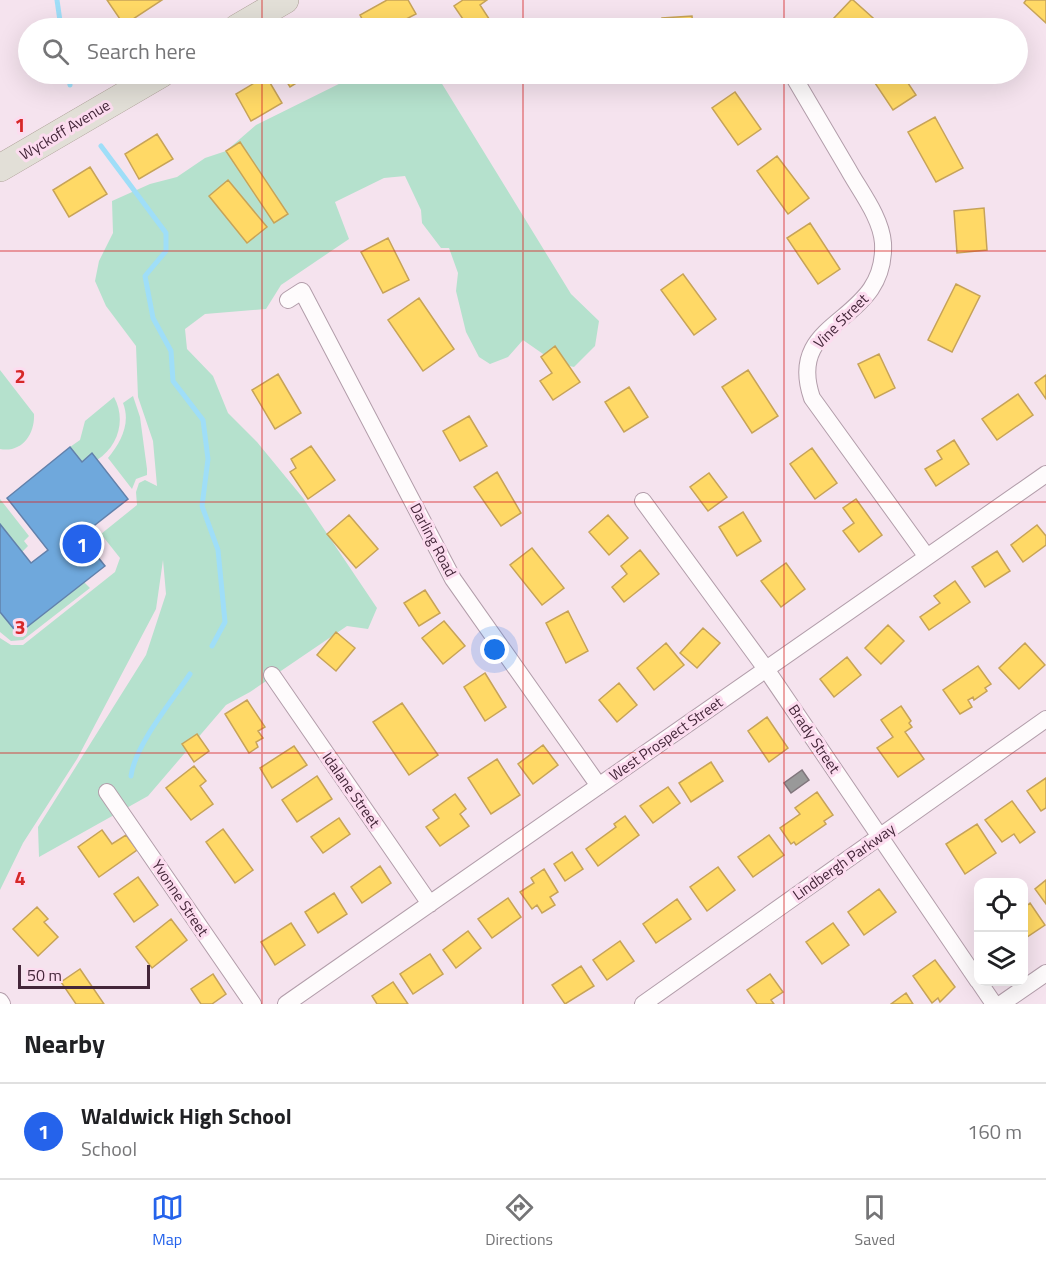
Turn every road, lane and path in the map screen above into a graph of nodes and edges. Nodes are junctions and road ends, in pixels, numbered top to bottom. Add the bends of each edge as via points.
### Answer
1 (285, 0) edge
2 (254, 18) edge
3 (144, 84) edge
4 (798, 84) edge
5 (0, 168) edge
6 (288, 300) dead end
7 (1046, 474) edge
8 (643, 501) dead end
9 (927, 557) junction
10 (766, 669) junction
11 (272, 675) dead end
12 (1046, 719) edge
13 (599, 786) junction
14 (107, 792) dead end
15 (880, 837) junction
16 (430, 904) junction
17 (1046, 972) edge
18 (974, 974) edge
19 (982, 986) edge
20 (253, 1004) edge
21 (286, 1004) edge
22 (643, 1004) edge
23 (994, 1004) edge
24 (1001, 1004) edge

1 - 2 main road
3 - 5 main road, Wyckoff Avenue
4 - 9 street, Vine Street via 870,207 883,240 883,260 871,291 816,341 809,354 807,382 812,398
6 - 13 street, Darling Road via 302,291 453,579
7 - 9 street, West Prospect Street
8 - 10 street, Brady Street
9 - 10 street, West Prospect Street
10 - 13 street, West Prospect Street
10 - 15 street, Brady Street
11 - 16 street, Idalane Street
12 - 15 street, Lindbergh Parkway
13 - 16 street, West Prospect Street
14 - 20 street, Yvonne Street
15 - 18 street, Brady Street
15 - 22 street, Lindbergh Parkway
16 - 21 street, West Prospect Street
17 - 24 street
19 - 23 street, Brady Street

